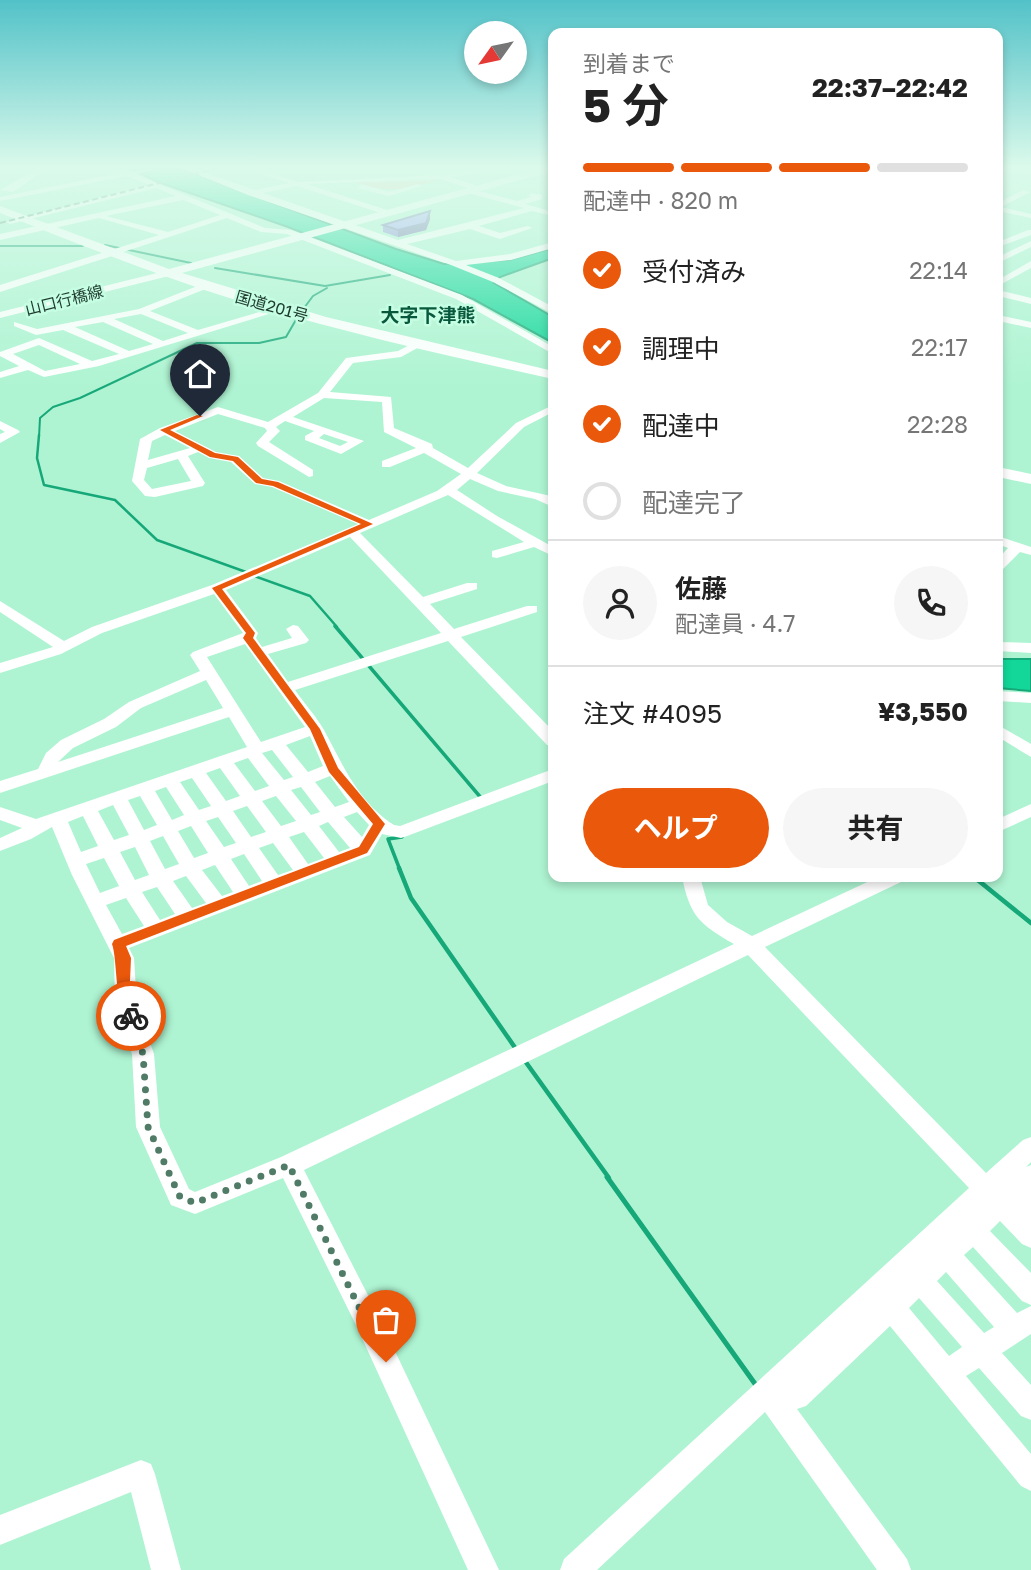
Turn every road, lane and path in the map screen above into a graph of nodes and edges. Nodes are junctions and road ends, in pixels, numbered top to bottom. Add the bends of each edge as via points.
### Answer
1 (82, 241) edge
2 (147, 241) edge
3 (284, 241) edge
4 (311, 241) edge
5 (385, 241) edge
6 (405, 241) edge
7 (393, 244) junction
8 (1031, 244) edge
9 (548, 246) edge
10 (111, 253) junction
11 (1003, 254) edge
12 (1003, 254) edge
13 (453, 263) junction
14 (1029, 266) edge
15 (169, 273) junction
16 (1003, 273) edge
17 (1012, 275) junction
18 (1031, 279) edge
19 (1003, 281) edge
20 (1003, 285) edge
21 (205, 286) junction
22 (0, 289) edge
23 (1031, 293) edge
24 (1003, 295) edge
25 (548, 297) edge
26 (1003, 300) edge
27 (534, 301) junction
28 (1029, 303) edge
29 (548, 308) edge
30 (279, 309) junction
31 (142, 311) junction
32 (0, 315) edge
33 (105, 319) junction
34 (1003, 319) edge
35 (17, 324) dead end
36 (1031, 325) edge
37 (65, 327) junction
38 (199, 334) junction
39 (37, 337) junction
40 (162, 344) junction
41 (417, 344) junction
42 (548, 348) edge
43 (126, 353) junction
44 (89, 365) junction
45 (29, 366) junction
46 (548, 374) edge
47 (0, 375) edge
48 (322, 395) junction
49 (548, 411) edge
50 (284, 417) junction
51 (0, 424) edge
52 (269, 426) junction
53 (164, 430) junction
54 (324, 430) dead end
55 (0, 439) edge
56 (428, 447) junction
57 (199, 449) junction
58 (181, 455) junction
59 (394, 464) dead end
60 (141, 466) junction
61 (309, 472) dead end
62 (471, 472) junction
63 (1003, 473) edge
64 (1031, 479) edge
65 (449, 490) junction
66 (548, 500) edge
67 (368, 524) junction
68 (352, 531) junction
69 (1003, 542) edge
70 (534, 543) junction
71 (1025, 549) edge
72 (548, 550) edge
73 (497, 554) dead end
74 (1003, 563) edge
75 (472, 586) dead end
76 (217, 588) junction
77 (420, 603) junction
78 (0, 605) edge
79 (532, 609) dead end
80 (293, 629) dead end
81 (452, 636) junction
82 (248, 638) junction
83 (63, 647) junction
84 (1003, 647) edge
85 (1031, 648) edge
86 (260, 652) junction
87 (308, 663) dead end
88 (0, 668) edge
89 (209, 673) junction
90 (320, 678) junction
91 (285, 688) junction
92 (1003, 696) edge
93 (1031, 698) edge
94 (233, 710) junction
95 (315, 729) junction
96 (1003, 733) edge
97 (548, 736) edge
98 (299, 739) dead end
99 (278, 746) junction
100 (255, 751) junction
101 (1031, 752) edge
102 (226, 764) junction
103 (333, 769) junction
104 (44, 773) junction
105 (198, 774) junction
106 (548, 777) edge
107 (303, 780) junction
108 (172, 783) junction
109 (0, 788) edge
110 (279, 789) junction
111 (147, 792) junction
112 (250, 799) junction
113 (120, 801) junction
114 (360, 804) junction
115 (221, 809) junction
116 (1031, 810) edge
117 (90, 812) junction
118 (0, 813) edge
119 (332, 816) junction
120 (62, 819) junction
121 (194, 819) junction
122 (379, 824) junction
123 (1003, 824) edge
124 (306, 825) junction
125 (36, 826) junction
126 (167, 829) junction
127 (276, 836) junction
128 (140, 838) junction
129 (0, 845) edge
130 (246, 846) junction
131 (109, 849) junction
132 (363, 850) junction
133 (219, 856) junction
134 (75, 861) junction
135 (336, 861) junction
136 (190, 867) junction
137 (305, 873) junction
138 (160, 877) junction
139 (692, 882) edge
140 (883, 882) edge
141 (274, 884) junction
142 (130, 889) junction
143 (245, 895) junction
144 (95, 902) junction
145 (218, 905) junction
146 (188, 917) junction
147 (156, 929) junction
148 (118, 944) junction
149 (751, 945) junction
150 (1031, 1147) edge
151 (289, 1165) junction
152 (1013, 1194) edge
153 (973, 1230) junction
154 (1031, 1236) edge
155 (947, 1255) junction
156 (920, 1280) junction
157 (1031, 1292) edge
158 (891, 1307) junction
159 (1022, 1324) edge
160 (982, 1348) junction
161 (946, 1373) junction
162 (775, 1387) junction
163 (1031, 1406) edge
164 (1029, 1469) edge
165 (0, 1531) edge
166 (166, 1570) edge
167 (484, 1570) edge
168 (575, 1570) edge
169 (896, 1570) edge

1 - 10 highway, 国道201号
2 - 10 street
3 - 15 highway
4 - 42 street via 459,298
5 - 7 street
6 - 7 street
7 - 13 street
8 - 11 street
9 - 13 street via 511,257
10 - 15 highway, 国道201号
10 - 22 main road, 山口行橋線
12 - 14 street
13 - 27 street
14 - 17 street
15 - 21 highway, 国道201号
15 - 32 main road, 山口行橋線
16 - 17 street
17 - 18 street
17 - 19 street
20 - 23 street
21 - 30 highway, 国道201号
21 - 31 street
24 - 28 street
25 - 27 street
26 - 28 street
27 - 29 street
30 - 38 street
30 - 41 highway, 国道201号
31 - 33 street
31 - 38 street
33 - 37 street
33 - 40 street
34 - 36 street
35 - 39 street
37 - 39 street
37 - 43 street
38 - 40 street
39 - 44 street
39 - 45 street via 4,354
40 - 43 street
41 - 46 highway, 国道201号
41 - 48 street via 401,354 353,359
43 - 44 street
44 - 45 street via 44,374
45 - 47 street
48 - 50 street
48 - 56 street via 387,399 386,428
49 - 62 street via 520,425
50 - 52 street
50 - 54 street
51 - 55 street via 14,432
52 - 53 street via 218,410
52 - 61 street via 274,430 262,443
53 - 57 street
53 - 60 street via 145,439
56 - 59 street
56 - 62 street
57 - 58 street
57 - 67 street via 235,459 259,481
58 - 60 street
58 - 60 street via 199,484 149,493 138,481
62 - 65 street
62 - 66 street via 500,488
63 - 64 highway
65 - 67 street
65 - 70 street
67 - 68 street
68 - 76 street
68 - 77 street
69 - 71 street
70 - 72 street
70 - 73 street
71 - 74 street
75 - 77 street
76 - 82 street via 251,633
76 - 83 street via 97,630
77 - 81 street
78 - 83 street
79 - 81 street
80 - 86 street via 301,640
81 - 90 street
81 - 97 street
82 - 86 street
82 - 89 street via 198,655
83 - 88 street
84 - 85 street
86 - 91 street
87 - 90 street
89 - 94 street
89 - 104 street via 135,705 67,744 51,757
90 - 91 street
91 - 95 street
92 - 93 street
94 - 100 street
94 - 104 street
95 - 100 street
95 - 103 street
96 - 101 street
98 - 99 street
99 - 100 street
99 - 107 street
100 - 102 street
100 - 110 street
100 - 120 street
102 - 105 street
102 - 112 street
103 - 107 street
103 - 114 street
104 - 109 street
105 - 108 street
105 - 115 street
106 - 122 street via 401,832
107 - 110 street
107 - 119 street
108 - 111 street
108 - 121 street
110 - 112 street
110 - 124 street
111 - 113 street
111 - 126 street
112 - 115 street
112 - 127 street
113 - 117 street
113 - 128 street
114 - 119 street
114 - 122 street
115 - 121 street
115 - 130 street
116 - 123 street
117 - 120 street
117 - 131 street
118 - 125 street
119 - 124 street
119 - 132 street
120 - 125 street
120 - 134 street
121 - 126 street
121 - 133 street
122 - 132 street
124 - 127 street
124 - 135 street
125 - 129 street
126 - 128 street
126 - 136 street
127 - 130 street
127 - 137 street
128 - 131 street
128 - 138 street
130 - 133 street
130 - 141 street
131 - 134 street
131 - 142 street
132 - 135 street
133 - 136 street
133 - 143 street
134 - 144 street
135 - 137 street
136 - 138 street
136 - 145 street
137 - 141 street
138 - 142 street
138 - 146 street
139 - 149 street via 699,908
140 - 149 street
141 - 143 street
142 - 144 street
142 - 147 street
143 - 145 street
144 - 148 street
145 - 146 street
146 - 147 street
147 - 148 street
148 - 151 street via 124,958 126,1005 143,1054 148,1127 180,1197 195,1203
149 - 151 street
149 - 152 street
150 - 152 street
151 - 167 street
152 - 153 street
152 - 154 street
152 - 162 street
153 - 155 street
153 - 157 street
155 - 156 street
155 - 159 street
156 - 158 street
156 - 160 street
158 - 161 street
158 - 162 street via 796,1396
159 - 160 street
160 - 161 street
160 - 163 street
161 - 164 street
162 - 168 street
162 - 169 street
165 - 166 street via 141,1474

